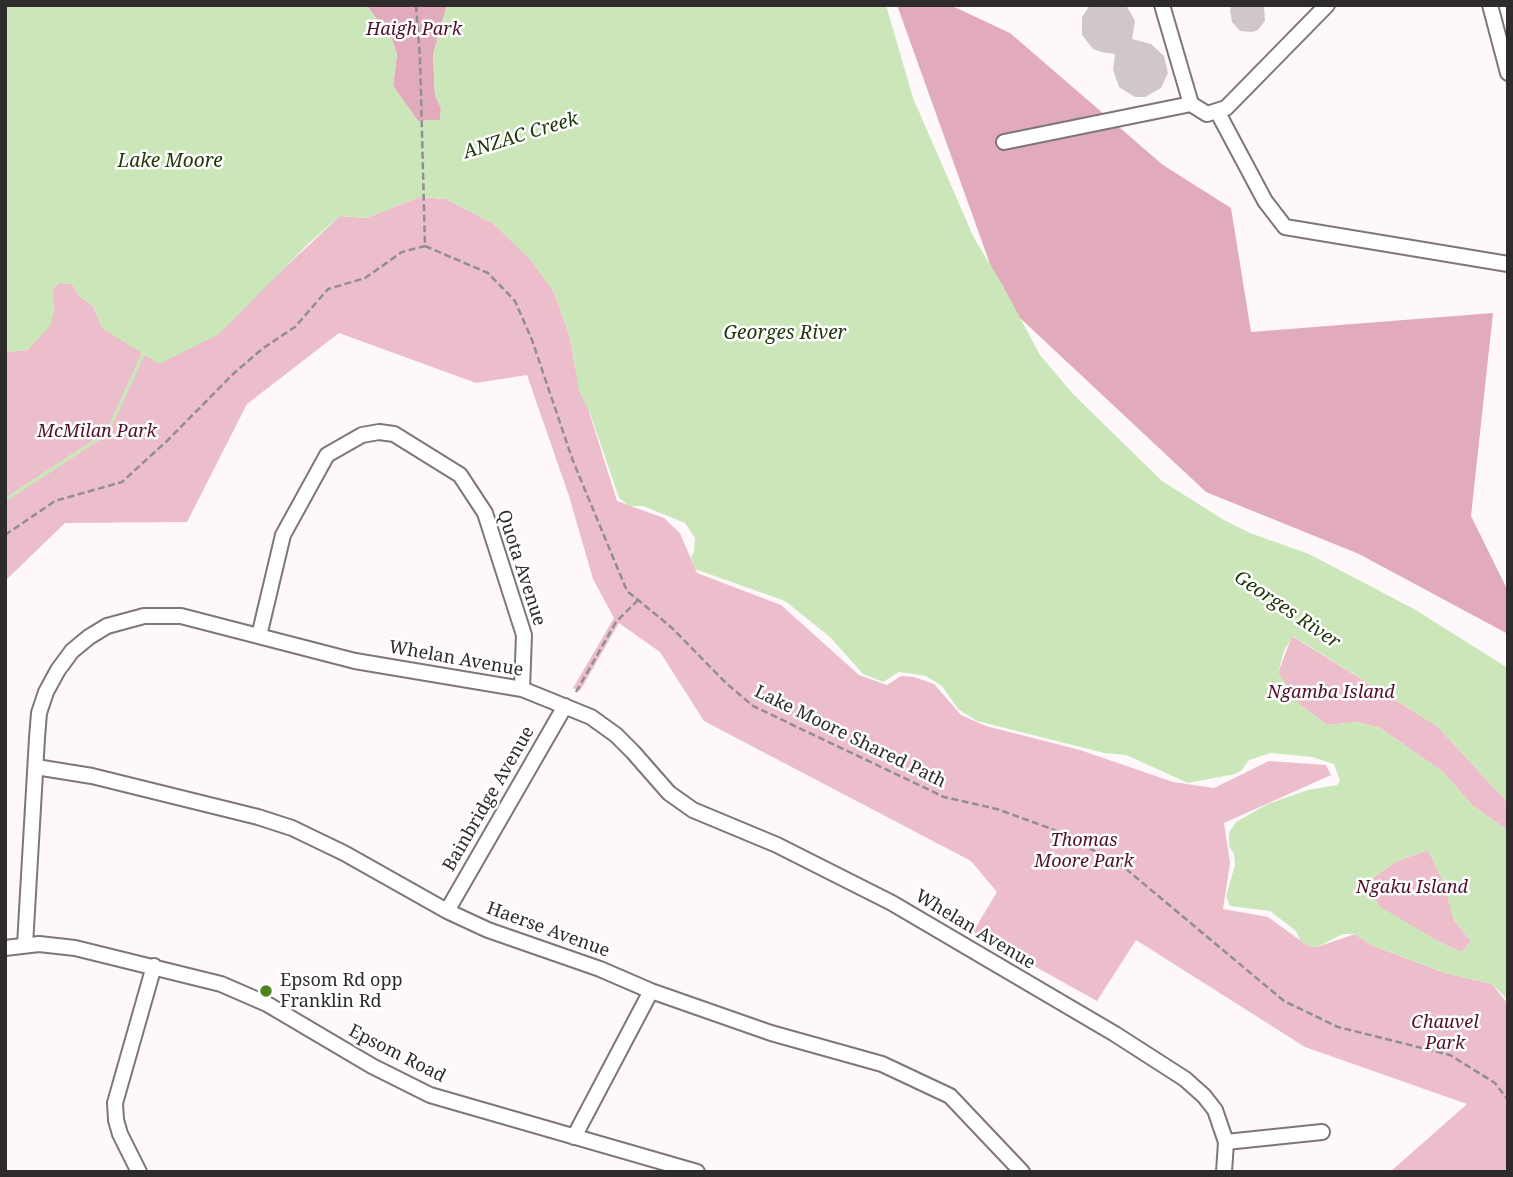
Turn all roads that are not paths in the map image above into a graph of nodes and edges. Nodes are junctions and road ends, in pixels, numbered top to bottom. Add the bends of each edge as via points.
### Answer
1 (1162, 5) edge
2 (1327, 5) edge
3 (1490, 5) edge
4 (1508, 73) edge
5 (1191, 104) junction
6 (1217, 111) junction
7 (1004, 142) dead end
8 (1508, 264) edge
9 (259, 636) junction
10 (522, 689) junction
11 (565, 706) junction
12 (36, 767) junction
13 (447, 911) junction
14 (25, 945) junction
15 (5, 948) edge
16 (154, 966) junction
17 (651, 991) junction
18 (1322, 1132) dead end
19 (574, 1137) junction
20 (1226, 1142) junction
21 (138, 1172) edge
22 (697, 1172) edge
23 (1022, 1172) edge
24 (1224, 1172) edge

1 - 5 street
2 - 6 street via 1226,108
3 - 4 street
5 - 6 street via 1207,114
5 - 7 street
6 - 8 street via 1265,201 1285,227
9 - 10 street, Whelan Avenue via 355,661
9 - 10 street, Quota Avenue via 284,535 327,455 362,435 394,434 460,475 485,513 524,635
9 - 12 street, Whelan Avenue via 181,616 144,617 107,626 72,651 46,692 39,713
10 - 11 street, Whelan Avenue
11 - 13 street, Bainbridge Avenue
11 - 20 street, Whelan Avenue via 616,735 670,793 693,810 778,845 892,903 1185,1079 1215,1110
12 - 13 street, Haerse Avenue via 92,776 292,828
12 - 14 street, Whelan Avenue
13 - 17 street, Haerse Avenue
14 - 15 street, Epsom Road
14 - 16 street, Epsom Road via 52,944
16 - 19 street, Epsom Road via 254,997 430,1095
16 - 21 street via 115,1103 118,1127
17 - 19 street
17 - 23 street, Haerse Avenue via 771,1033 882,1064 950,1096
18 - 20 street
19 - 22 street, Epsom Road
20 - 24 street, Whelan Avenue

